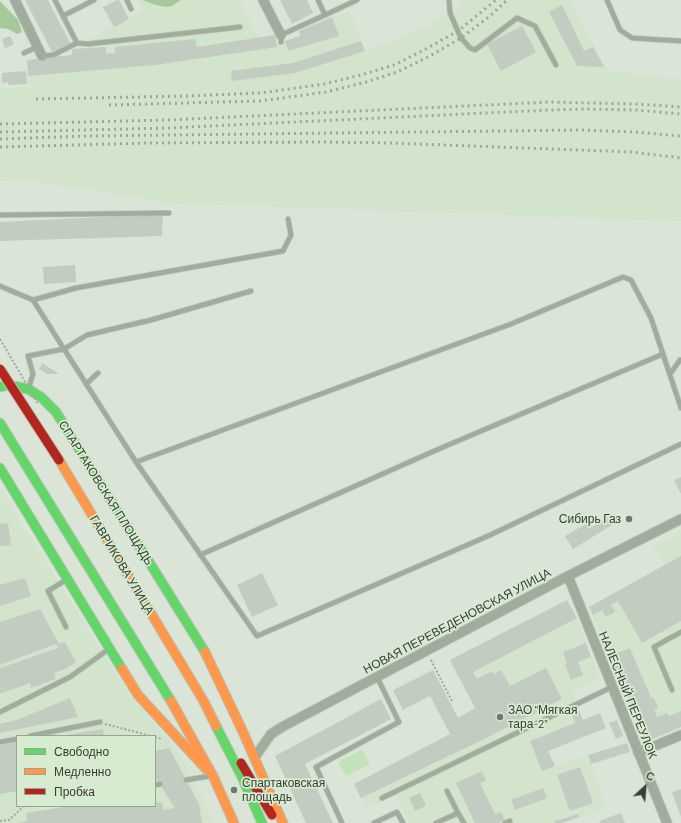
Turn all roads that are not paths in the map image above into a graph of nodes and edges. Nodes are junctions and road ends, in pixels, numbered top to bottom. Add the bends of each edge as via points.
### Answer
1 (15, 0) edge
2 (55, 0) edge
3 (94, 0) edge
4 (127, 0) edge
5 (263, 0) edge
6 (318, 0) edge
7 (357, 0) edge
8 (449, 0) edge
9 (607, 0) edge
10 (131, 9) dead end
11 (325, 15) junction
12 (63, 16) junction
13 (240, 27) dead end
14 (281, 38) joint
15 (681, 41) edge
16 (77, 44) junction
17 (37, 47) junction
18 (24, 53) dead end
19 (42, 56) joint
20 (556, 65) dead end
21 (169, 213) dead end
22 (0, 215) edge
23 (288, 219) dead end
24 (0, 286) edge
25 (251, 291) dead end
26 (33, 300) junction
27 (64, 349) junction
28 (663, 354) junction
29 (680, 360) edge
30 (0, 369) edge
31 (98, 373) dead end
32 (670, 374) junction
33 (86, 384) junction
34 (0, 387) edge
35 (28, 389) junction
36 (681, 408) edge
37 (0, 423) edge
38 (681, 444) edge
39 (136, 462) junction
40 (0, 468) edge
41 (681, 519) edge
42 (200, 555) junction
43 (568, 576) junction
44 (67, 579) junction
45 (66, 627) dead end
46 (681, 632) edge
47 (110, 648) junction
48 (377, 677) junction
49 (612, 687) junction
50 (672, 690) dead end
51 (203, 700) junction
52 (0, 712) edge
53 (100, 722) road end
54 (35, 735) edge
55 (681, 735) edge
56 (16, 739) edge
57 (0, 742) edge
58 (638, 753) junction
59 (255, 757) junction
60 (260, 768) junction
61 (213, 776) junction
62 (186, 780) dead end
63 (447, 791) dead end
64 (382, 798) dead end
65 (268, 806) junction
66 (458, 813) junction
67 (510, 821) dead end
68 (232, 823) edge
69 (262, 823) edge
70 (271, 823) edge
71 (277, 823) edge
72 (283, 823) edge
73 (342, 823) edge
74 (374, 823) edge
75 (403, 823) edge
76 (436, 823) edge
77 (464, 823) edge
78 (505, 823) edge
79 (667, 823) edge

1 - 17 street
2 - 12 lane
3 - 12 lane
4 - 10 lane
5 - 14 street
6 - 11 lane
7 - 11 lane
8 - 20 lane via 450,13 470,48 475,50 517,18 535,26
9 - 15 lane via 620,30 632,38
11 - 14 lane
12 - 16 lane
13 - 16 lane
16 - 19 lane via 53,55
17 - 18 lane
17 - 19 street
21 - 22 lane
23 - 26 lane via 291,236 283,251 76,288
24 - 26 lane
25 - 27 lane via 151,320 87,334
26 - 27 lane
27 - 33 lane
27 - 35 lane via 28,356 33,374
28 - 32 lane
28 - 39 lane via 641,297 631,280 623,277 504,327
28 - 42 lane via 441,448
29 - 32 lane
30 - 51 main road, ГАВРИКОВА УЛИЦА, bridge via 59,460
31 - 33 lane
32 - 36 lane
33 - 39 lane
34 - 35 main road, СПАРТАКОВСКАЯ ПЛОЩАДЬ via 8,385
35 - 59 main road, СПАРТАКОВСКАЯ ПЛОЩАДЬ via 41,397 56,412 206,653
37 - 61 main road via 180,715
38 - 42 lane via 488,536 256,636
39 - 42 lane
40 - 44 main road
41 - 43 street, НОВАЯ ПЕРЕВЕДЕНОВСКАЯ УЛИЦА
43 - 48 street, НОВАЯ ПЕРЕВЕДЕНОВСКАЯ УЛИЦА
43 - 49 street, НАЛЕСНЫЙ ПЕРЕУЛОК
44 - 45 lane via 48,591
44 - 47 main road
46 - 50 lane via 654,647
47 - 52 lane via 70,677
47 - 61 main road via 145,704
48 - 59 street, НОВАЯ ПЕРЕВЕДЕНОВСКАЯ УЛИЦА via 271,734
48 - 73 lane via 400,722 316,767
49 - 58 street, НАЛЕСНЫЙ ПЕРЕУЛОК
49 - 64 lane
51 - 65 main road
51 - 69 main road, ГАВРИКОВА УЛИЦА via 237,765
53 - 54 lane
55 - 58 street
56 - 57 lane
58 - 79 street, НАЛЕСНЫЙ ПЕРЕУЛОК
59 - 60 main road, СПАРТАКОВСКАЯ ПЛОЩАДЬ
60 - 65 main road
60 - 72 main road, СПАРТАКОВСКАЯ ПЛОЩАДЬ
61 - 62 lane
61 - 68 main road
63 - 66 lane
65 - 70 main road
65 - 71 main road
66 - 76 lane
66 - 77 lane
67 - 78 lane
74 - 75 lane via 397,812

